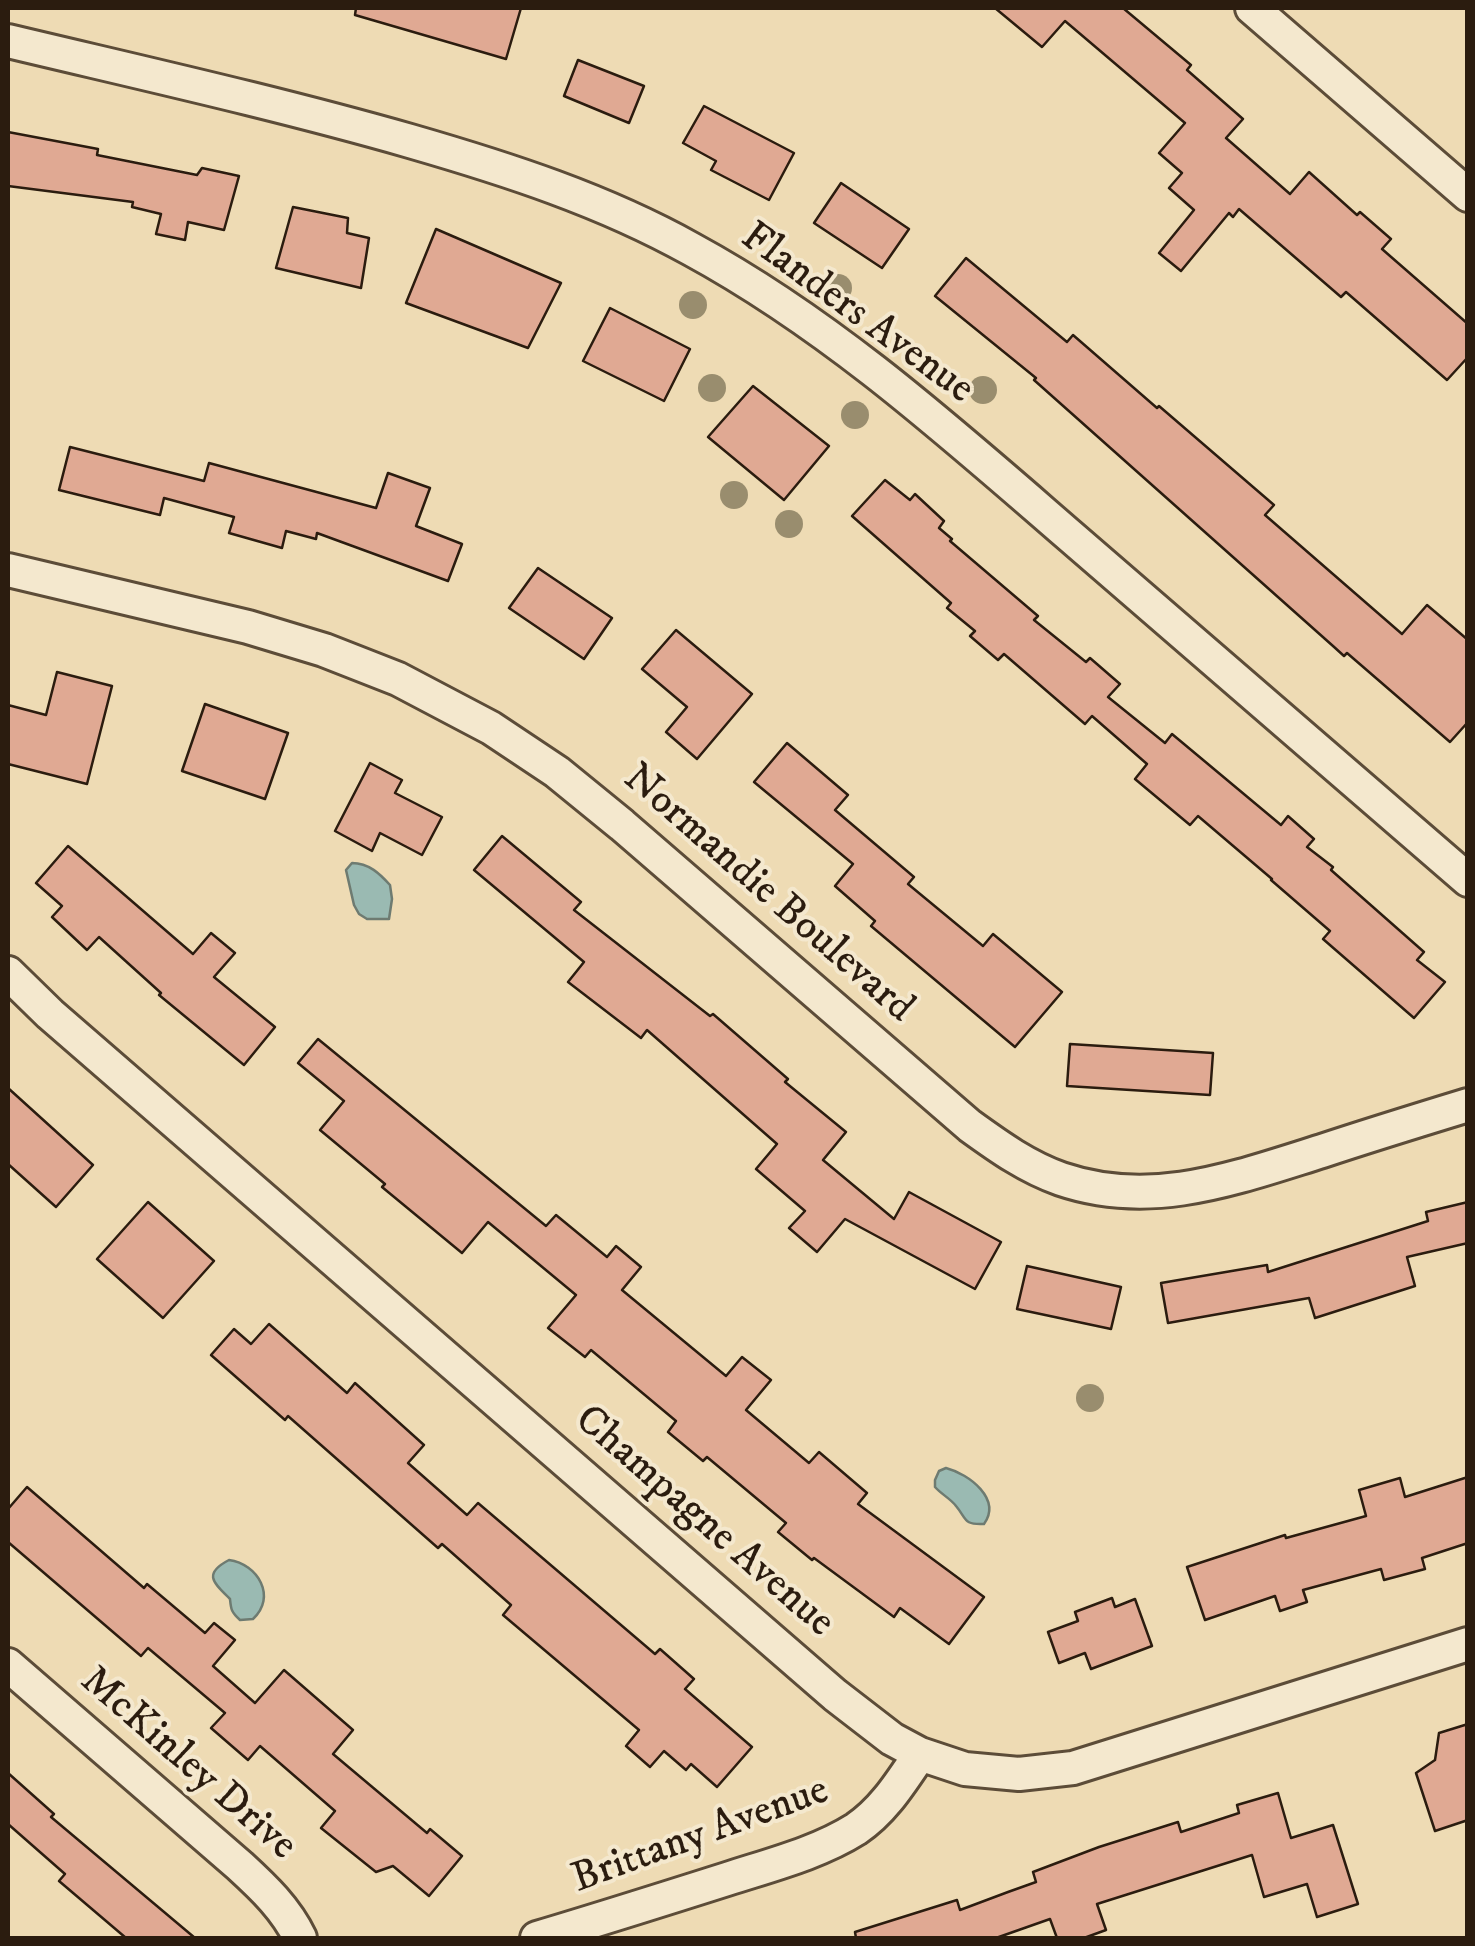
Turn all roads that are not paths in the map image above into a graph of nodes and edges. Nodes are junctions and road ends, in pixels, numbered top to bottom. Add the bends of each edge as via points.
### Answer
1 (1252, 8) edge
2 (8, 41) edge
3 (1468, 195) edge
4 (8, 570) edge
5 (1468, 880) edge
6 (8, 974) edge
7 (1468, 1105) edge
8 (1468, 1644) edge
9 (8, 1664) edge
10 (920, 1754) junction
11 (300, 1938) edge
12 (538, 1938) edge

1 - 3 street
2 - 5 street, Flanders Avenue via 334,119 494,165 690,248 782,302 868,365
4 - 7 street, Normandie Boulevard via 324,650 398,679 491,728 622,825 970,1126 1062,1180 1142,1193 1196,1188
6 - 10 street, Champagne Avenue via 835,1695
8 - 10 street, Champagne Avenue via 1074,1768 1020,1774 966,1769
9 - 11 street, McKinley Drive via 240,1866 274,1898
10 - 12 street, Brittany Avenue via 878,1811 832,1842

